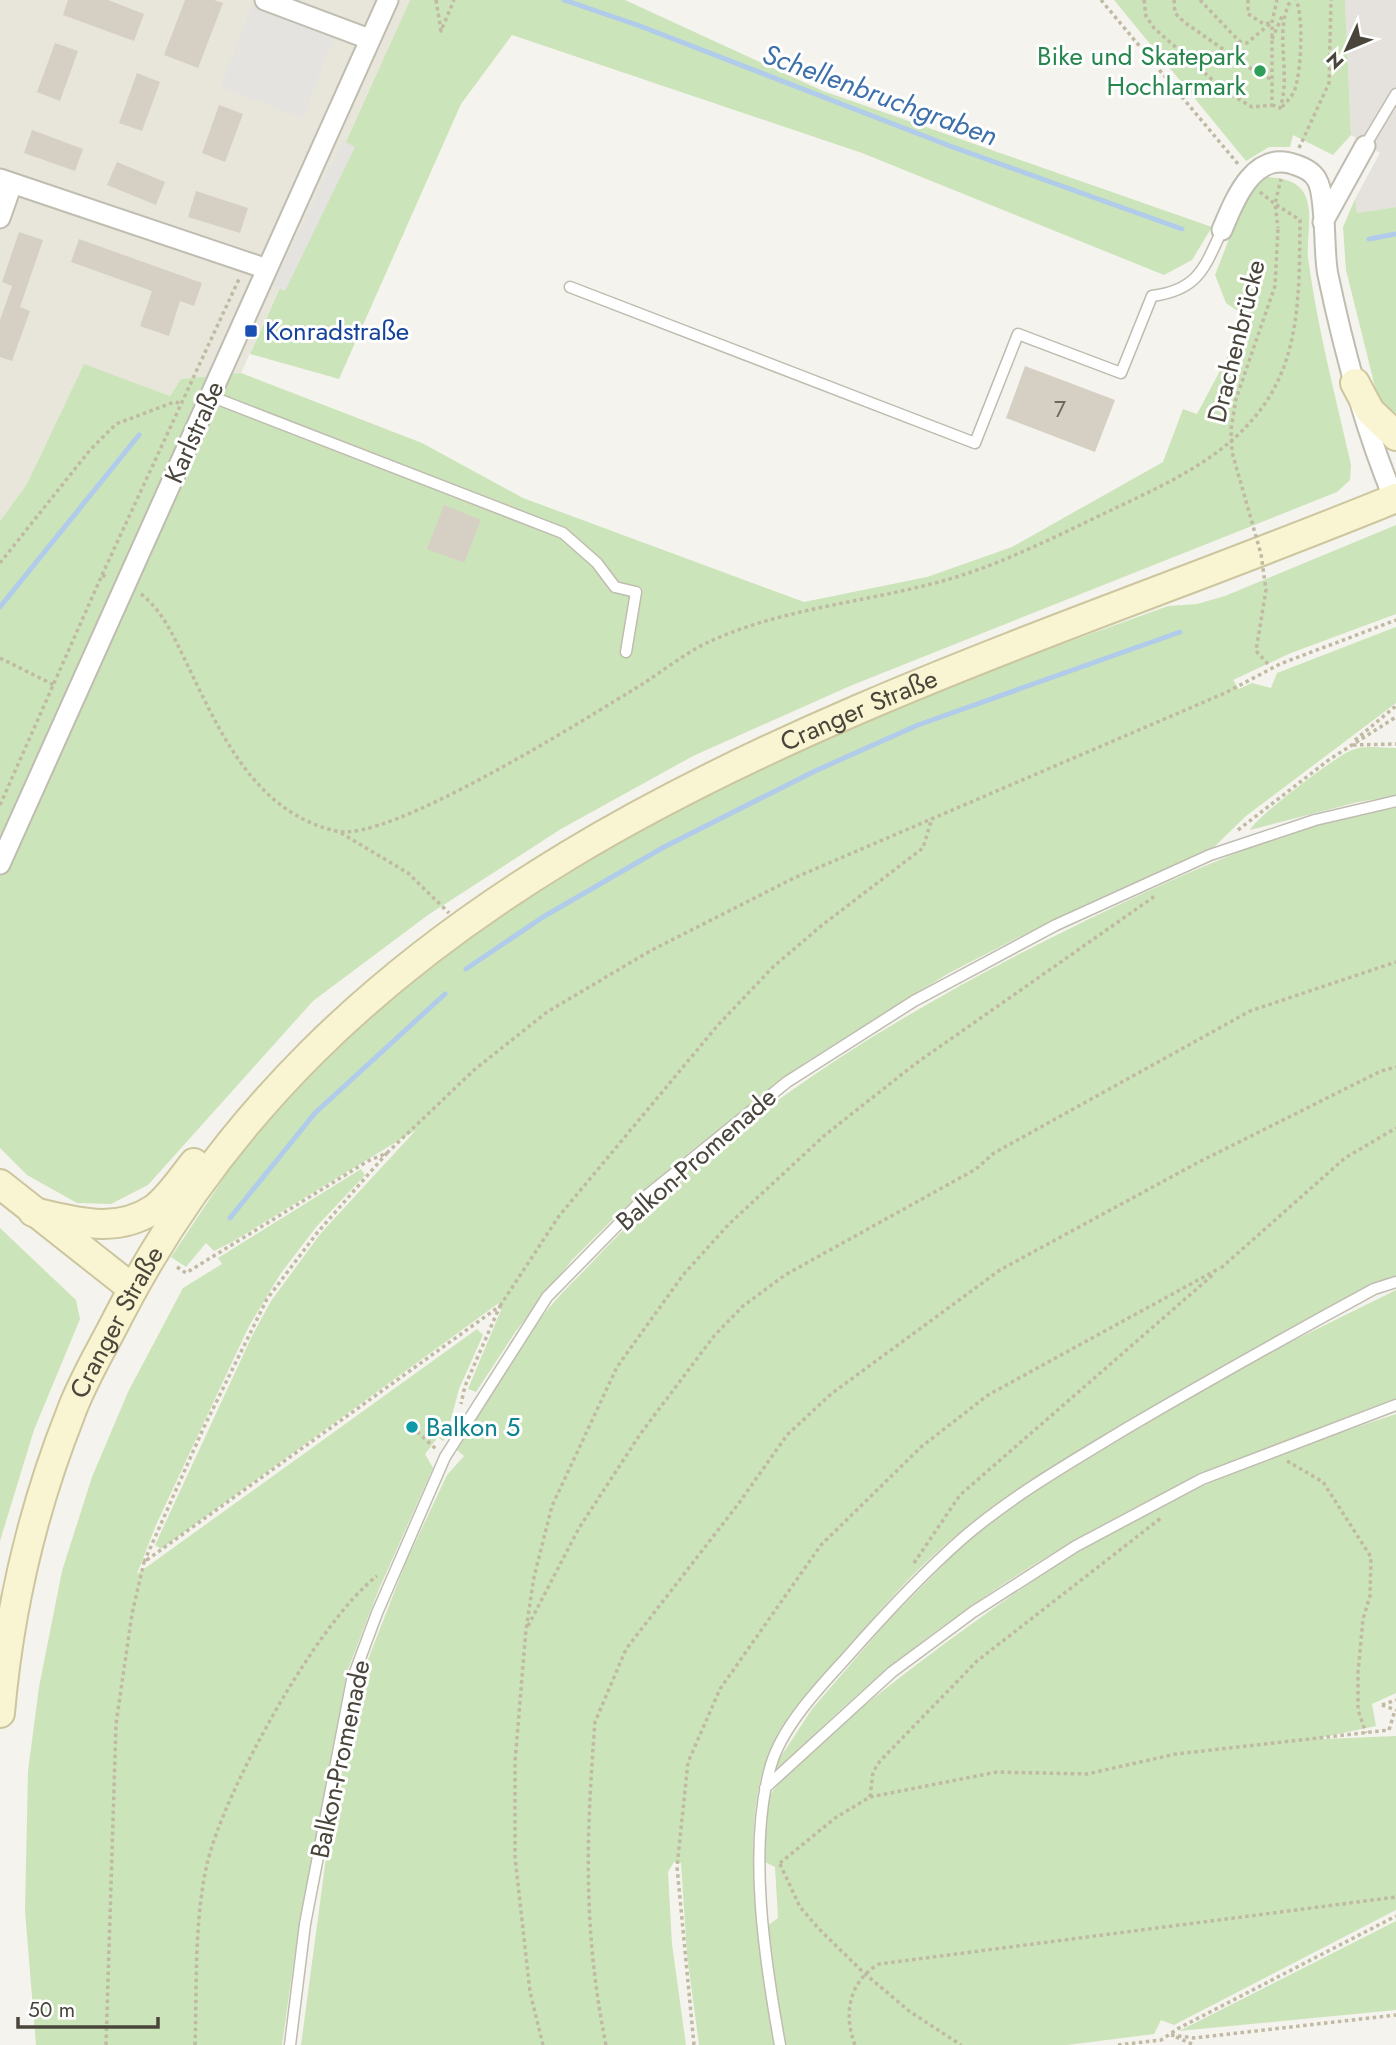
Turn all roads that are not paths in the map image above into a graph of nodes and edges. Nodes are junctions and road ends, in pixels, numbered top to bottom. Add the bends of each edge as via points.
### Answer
1 (265, 0) edge
2 (388, 0) edge
3 (369, 38) junction
4 (1396, 94) edge
5 (1365, 146) joint
6 (6, 181) edge
7 (0, 218) edge
8 (1323, 222) junction
9 (1222, 230) joint
10 (267, 269) junction
11 (570, 287) dead end
12 (1355, 383) junction
13 (210, 396) junction
14 (1396, 436) edge
15 (1395, 498) edge
16 (626, 652) dead end
17 (1396, 801) edge
18 (0, 864) edge
19 (366, 999) junction
20 (0, 1184) edge
21 (33, 1212) junction
22 (1396, 1282) edge
23 (133, 1289) junction
24 (1396, 1405) edge
25 (0, 1713) edge
26 (765, 1788) junction
27 (290, 2045) edge
28 (780, 2045) edge

1 - 3 street
2 - 3 street, Karlstraße
3 - 10 street, Karlstraße
4 - 5 lane
5 - 8 street
6 - 7 street
6 - 10 street
8 - 9 street, Cranger Straße via 1318,181 1308,170 1291,163 1267,164 1249,177
8 - 12 street, Cranger Straße via 1327,271
9 - 11 lane via 1204,269 1177,293 1152,296 1121,373 1018,334 975,443
10 - 13 street, Karlstraße
12 - 14 main road, Cranger Straße via 1370,411
12 - 15 street, Cranger Straße
13 - 16 lane via 563,533 597,563 615,587 636,592
13 - 18 street, Karlstraße
15 - 19 main road, Cranger Straße via 917,685 705,778 597,836 461,924
17 - 27 lane, Balkon-Promenade via 1315,820 1210,855 1056,925 914,1001 787,1082 645,1197 547,1297 463,1426 401,1558 352,1680 305,1924
19 - 21 main road, Cranger Straße via 327,1016 259,1086 155,1208 93,1226
19 - 23 main road, Cranger Straße via 302,1060 230,1141
20 - 21 main road
21 - 23 main road
22 - 26 lane via 1374,1289 1235,1364 1023,1492 965,1537 904,1594 834,1671 793,1724 772,1761
23 - 25 main road, Cranger Straße via 71,1411 30,1530 6,1644
24 - 26 lane via 1202,1479 1076,1546 973,1612 881,1681
26 - 28 lane via 760,1854 767,1975

